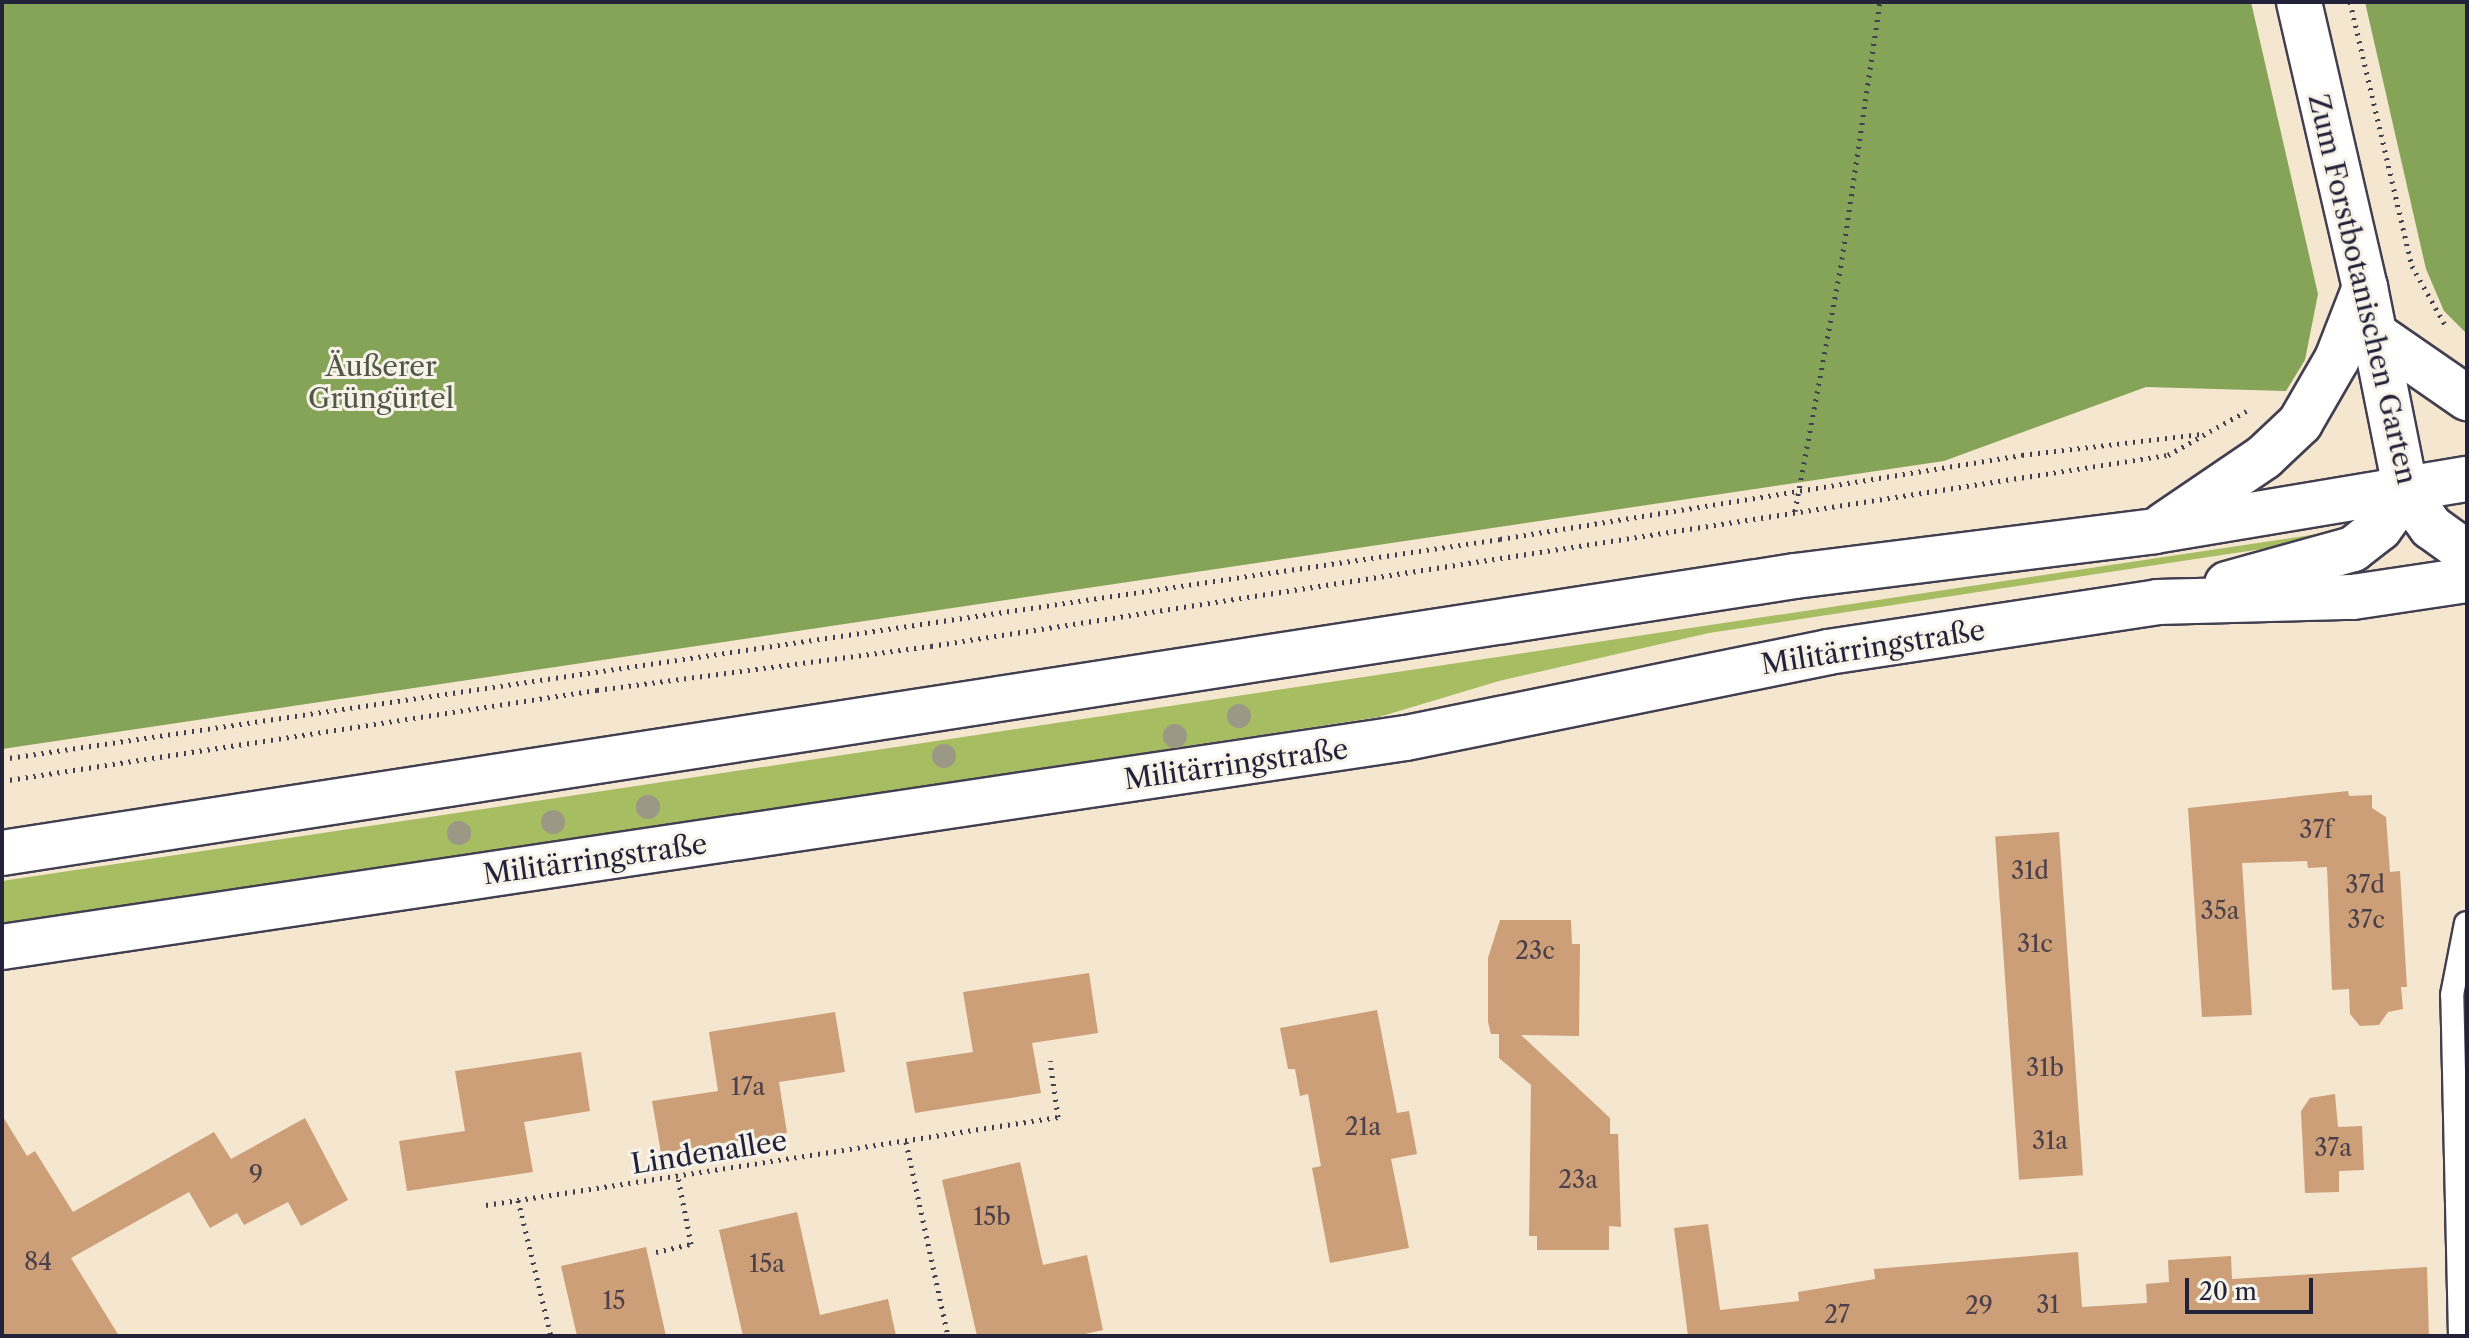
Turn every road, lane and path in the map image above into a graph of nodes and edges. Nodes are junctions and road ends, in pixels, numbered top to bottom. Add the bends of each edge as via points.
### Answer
1 (1880, 2) edge
2 (2299, 2) edge
3 (2350, 2) edge
4 (2365, 287) junction
5 (2376, 335) junction
6 (2454, 338) dead end
7 (2467, 398) edge
8 (2467, 479) edge
9 (1799, 491) junction
10 (2406, 492) junction
11 (1795, 511) junction
12 (2155, 531) junction
13 (2467, 553) edge
14 (2467, 580) edge
15 (2157, 602) junction
16 (2, 759) edge
17 (2, 781) edge
18 (2, 853) edge
19 (2466, 923) edge
20 (2, 947) edge
21 (1050, 1061) dead end
22 (906, 1142) junction
23 (678, 1177) junction
24 (518, 1200) junction
25 (486, 1205) dead end
26 (656, 1252) dead end
27 (551, 1336) edge
28 (948, 1336) edge
29 (2460, 1336) edge

1 - 9 path via 1842,259
2 - 4 main road, Zum Forstbotanischen Garten
3 - 6 path via 2412,266
4 - 5 main road, Zum Forstbotanischen Garten
4 - 12 main road via 2337,359 2300,423 2264,457
5 - 7 main road
5 - 10 main road, Zum Forstbotanischen Garten
8 - 10 main road
9 - 11 path
9 - 11 path via 2022,455 2207,433 2168,455
9 - 16 path
10 - 12 main road
10 - 13 main road, Zum Forstbotanischen Garten via 2431,527
10 - 15 main road via 2380,528 2353,549
11 - 17 path via 962,641 597,690
12 - 18 main road via 1795,576
14 - 15 main road, Militärringstraße via 2353,597
15 - 20 main road, Militärringstraße via 1828,652 1406,738
19 - 29 lane via 2452,995
21 - 22 path, Lindenallee via 1058,1117
22 - 23 path, Lindenallee
22 - 28 path
23 - 24 path, Lindenallee
23 - 26 path via 691,1244
24 - 25 path, Lindenallee
24 - 27 path

